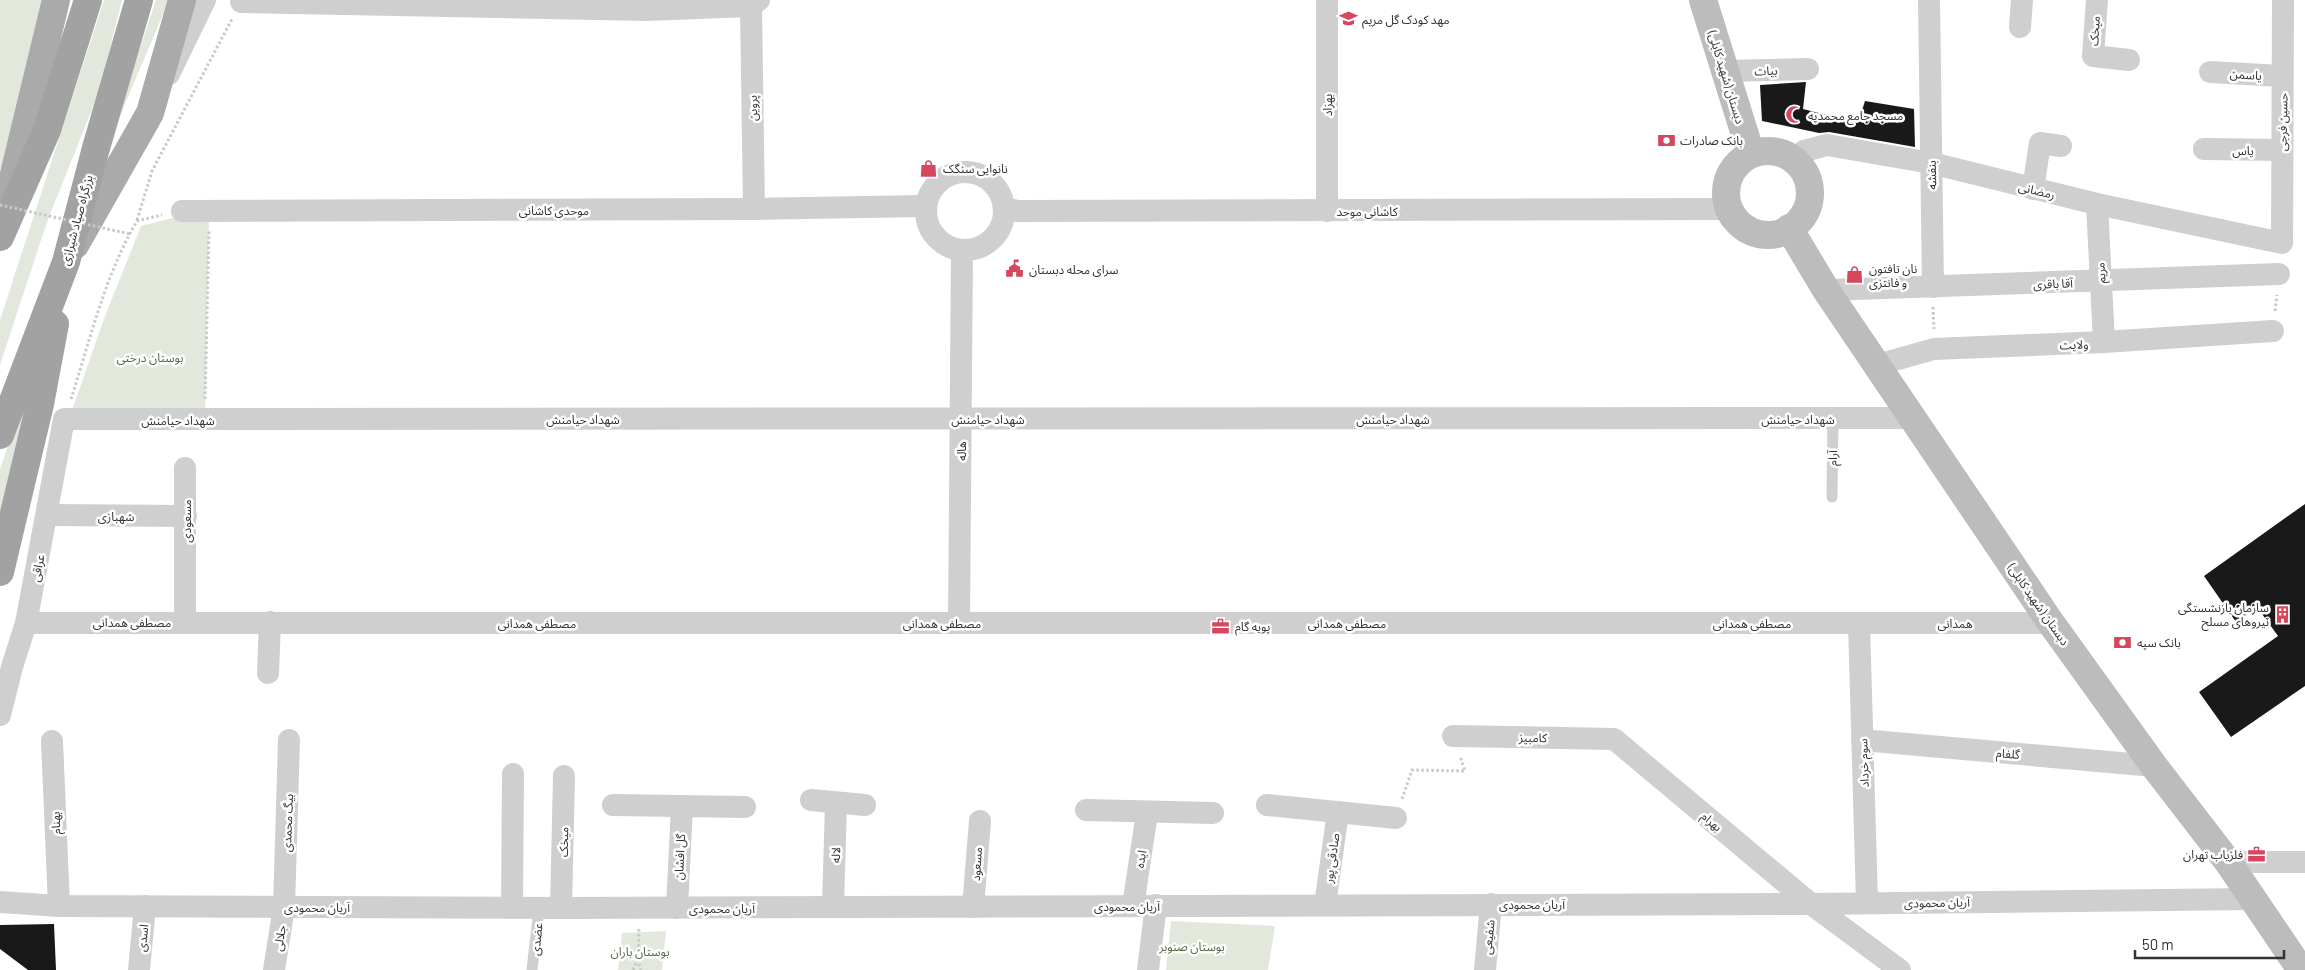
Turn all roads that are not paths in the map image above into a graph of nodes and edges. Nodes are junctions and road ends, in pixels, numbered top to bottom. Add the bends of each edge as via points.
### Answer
1 (56, 0) edge
2 (88, 0) edge
3 (139, 0) edge
4 (182, 0) edge
5 (205, 0) edge
6 (1327, 0) edge
7 (1703, 0) edge
8 (1928, 0) edge
9 (2022, 0) edge
10 (2097, 0) edge
11 (2282, 0) edge
12 (241, 2) road end
13 (755, 3) edge
14 (646, 5) edge
15 (2020, 27) dead end
16 (2129, 60) dead end
17 (1808, 69) dead end
18 (1725, 71) junction
19 (2210, 72) dead end
20 (2282, 76) junction
21 (150, 112) junction
22 (2061, 146) dead end
23 (2204, 150) dead end
24 (2282, 150) junction
25 (1751, 154) junction
26 (1794, 159) junction
27 (1930, 163) junction
28 (2033, 189) junction
29 (2097, 204) junction
30 (925, 206) junction
31 (1004, 208) junction
32 (754, 209) junction
33 (1729, 209) junction
34 (182, 211) road end
35 (1327, 211) junction
36 (1789, 228) junction
37 (0, 233) edge
38 (0, 237) edge
39 (2282, 244) joint
40 (962, 250) junction
41 (66, 262) junction
42 (2279, 274) dead end
43 (2101, 281) junction
44 (1933, 287) junction
45 (1826, 290) junction
46 (2273, 332) dead end
47 (2104, 342) junction
48 (1877, 365) junction
49 (1912, 418) junction
50 (64, 419) joint
51 (961, 419) junction
52 (1833, 419) junction
53 (0, 436) edge
54 (185, 468) dead end
55 (1832, 497) dead end
56 (47, 515) junction
57 (186, 516) junction
58 (0, 572) edge
59 (185, 622) junction
60 (270, 622) junction
61 (26, 623) junction
62 (960, 623) junction
63 (1858, 623) junction
64 (2051, 623) junction
65 (268, 673) dead end
66 (0, 714) edge
67 (1453, 736) road end
68 (1614, 739) joint
69 (52, 740) dead end
70 (290, 740) dead end
71 (1862, 740) junction
72 (2154, 766) junction
73 (513, 774) dead end
74 (564, 776) dead end
75 (811, 800) dead end
76 (836, 803) junction
77 (1267, 805) dead end
78 (613, 806) dead end
79 (682, 806) junction
80 (865, 806) dead end
81 (745, 807) dead end
82 (1086, 810) dead end
83 (1147, 812) junction
84 (1338, 812) junction
85 (1213, 813) dead end
86 (1396, 818) road end
87 (980, 822) dead end
88 (2228, 862) junction
89 (2305, 862) edge
90 (2253, 899) junction
91 (0, 902) edge
92 (1867, 903) junction
93 (1491, 904) junction
94 (1811, 904) junction
95 (1156, 905) junction
96 (1325, 905) junction
97 (58, 906) junction
98 (145, 906) junction
99 (284, 906) junction
100 (973, 906) junction
101 (1133, 906) junction
102 (833, 907) junction
103 (512, 908) junction
104 (550, 908) junction
105 (677, 908) junction
106 (138, 970) edge
107 (274, 970) edge
108 (532, 970) edge
109 (1148, 970) edge
110 (1485, 970) edge
111 (1900, 970) edge
112 (2301, 970) edge

1 - 37 main road
2 - 38 highway via 47,130
3 - 41 highway, بزرگراه صیاد شیرازی
4 - 21 main road
5 - 21 street
6 - 35 street, بهزاد
7 - 18 main road, دبستان (شهید کابلی)
8 - 27 street, بنفشه
9 - 15 street
10 - 16 street, میخک via 2093,56
11 - 20 street, حسین فرجی
12 - 14 street
13 - 14 street
13 - 32 street, پروین
17 - 18 street, بیات
18 - 25 main road, دبستان (شهید کابلی)
19 - 20 street, یاسمن
20 - 24 street, حسین فرجی
21 - 41 main road
22 - 28 street via 2040,143
23 - 24 street, یاس
24 - 39 street, حسین فرجی
25 - 26 main road via 1776,152
25 - 33 main road via 1731,176
26 - 27 street, رمضانی via 1804,151 1827,145
26 - 36 main road via 1806,175 1809,198 1801,218
27 - 28 street, رمضانی
27 - 44 street, بنفشه
28 - 29 street, رمضانی
29 - 39 street, رمضانی
29 - 43 street, مریم
30 - 31 street via 929,193 941,179 959,171 984,176 994,184
30 - 32 street, موحدی کاشانی
30 - 40 street via 930,230 950,247
31 - 35 street, کاشانی موحد via 1018,211
31 - 40 street via 1003,221 992,238 976,249
32 - 34 street, موحدی کاشانی
33 - 35 street, کاشانی موحد
33 - 36 main road via 1741,225 1753,232 1774,234
36 - 45 main road, دبستان (شهید کابلی)
40 - 51 street, هاله
41 - 53 highway, بزرگراه صیاد شیرازی
41 - 58 highway via 40,404
42 - 43 street, آقا باقری
43 - 44 street, آقا باقری
43 - 47 street, مریم
44 - 45 street, آقا باقری
45 - 48 main road, دبستان (شهید کابلی)
46 - 47 street, ولایت
47 - 48 street, ولایت via 1934,350
48 - 49 main road, دبستان (شهید کابلی)
49 - 52 street, شهداد حیامنش
49 - 64 main road, دبستان (شهید کابلی)
50 - 51 street, شهداد حیامنش
50 - 56 street, عراقی
51 - 52 street, شهداد حیامنش
51 - 62 street, هاله
52 - 55 lane, آرام
54 - 57 street, مسعودی
56 - 57 street, شهبازی
56 - 61 street, عراقی
57 - 59 street, مسعودی
59 - 60 street, مصطفی همدانی
59 - 61 street, مصطفی همدانی
60 - 62 street, مصطفی همدانی
60 - 65 street
61 - 66 street, عراقی
62 - 63 street, مصطفی همدانی
63 - 64 street, همدانی
63 - 71 street, سوم خرداد
64 - 72 main road, دبستان (شهید کابلی)
67 - 68 street, کامبیز
68 - 94 street, بهرام
69 - 97 street, بهنام
70 - 99 street, بیگ محمدی
71 - 72 street, گلفام
71 - 92 street, سوم خرداد
72 - 88 main road, دبستان (شهید کابلی)
73 - 103 street
74 - 104 street, میخک
75 - 76 street
76 - 80 street
76 - 102 street, لاله
77 - 84 street
78 - 79 street
79 - 81 street
79 - 105 street, گل افشان
82 - 83 street
83 - 85 street
83 - 101 street, ایده
84 - 86 street
84 - 96 street, صادقی پور
87 - 100 street, مسعود
88 - 89 street
88 - 90 main road, دبستان (شهید کابلی)
90 - 92 street, آریان محمودی
90 - 112 main road, دبستان (شهید کابلی)
91 - 97 street, آریان محمودی
92 - 94 street, آریان محمودی
93 - 94 street, آریان محمودی
93 - 96 street, آریان محمودی
93 - 110 street, شفیعی
94 - 111 street
95 - 96 street, آریان محمودی
95 - 101 street, آریان محمودی
95 - 109 street
97 - 98 street, آریان محمودی
98 - 99 street, آریان محمودی
98 - 106 street, اسدی
99 - 103 street, آریان محمودی
99 - 107 street, جلالی
100 - 101 street, آریان محمودی
100 - 102 street, آریان محمودی
102 - 105 street, آریان محمودی
103 - 104 street, آریان محمودی
104 - 105 street, آریان محمودی
104 - 108 lane, عضدی

